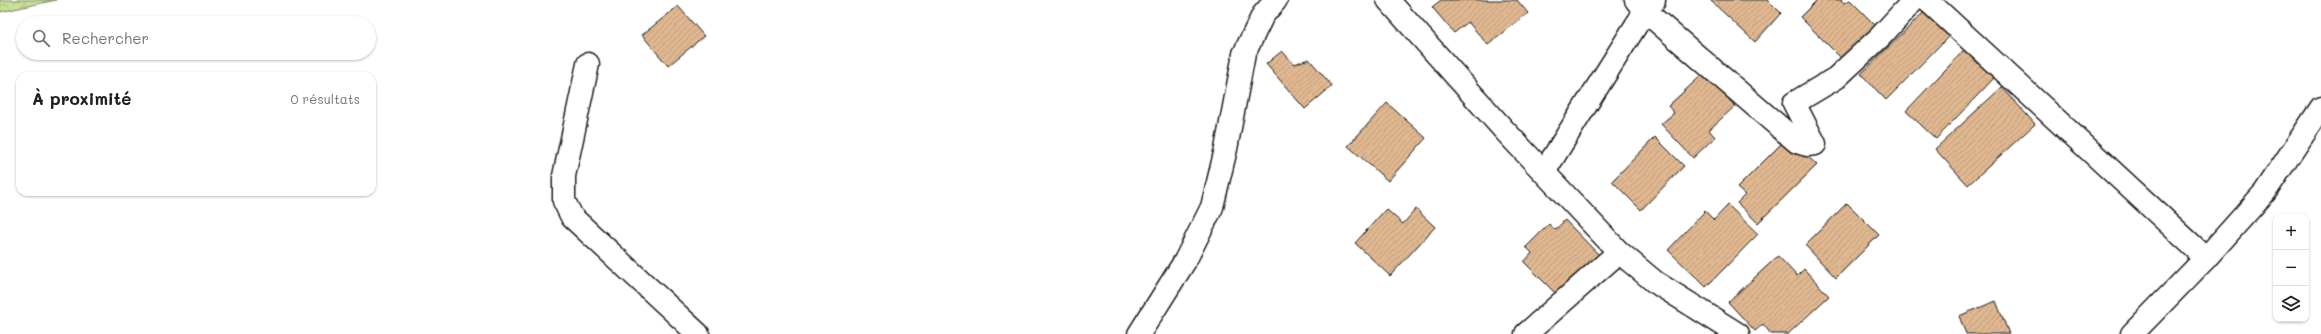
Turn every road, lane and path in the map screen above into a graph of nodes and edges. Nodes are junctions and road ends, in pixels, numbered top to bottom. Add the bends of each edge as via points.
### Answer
1 (1276, 0) edge
2 (1388, 0) edge
3 (1914, 0) edge
4 (1927, 0) edge
5 (1645, 4) edge
6 (588, 64) dead end
7 (2321, 108) edge
8 (1544, 172) junction
9 (1619, 252) junction
10 (2206, 258) junction
11 (698, 334) edge
12 (1139, 334) edge
13 (1526, 334) edge
14 (1738, 334) edge
15 (2132, 334) edge

1 - 12 street via 1262,15 1244,54 1212,207 1185,261
2 - 8 street
3 - 5 street via 1880,37 1836,78 1794,103 1815,144 1807,145 1797,142
4 - 10 street
5 - 8 street
6 - 11 street via 564,176 564,201 572,217
7 - 10 street via 2265,192
8 - 9 street
9 - 13 street
9 - 14 street via 1655,282
10 - 15 street

